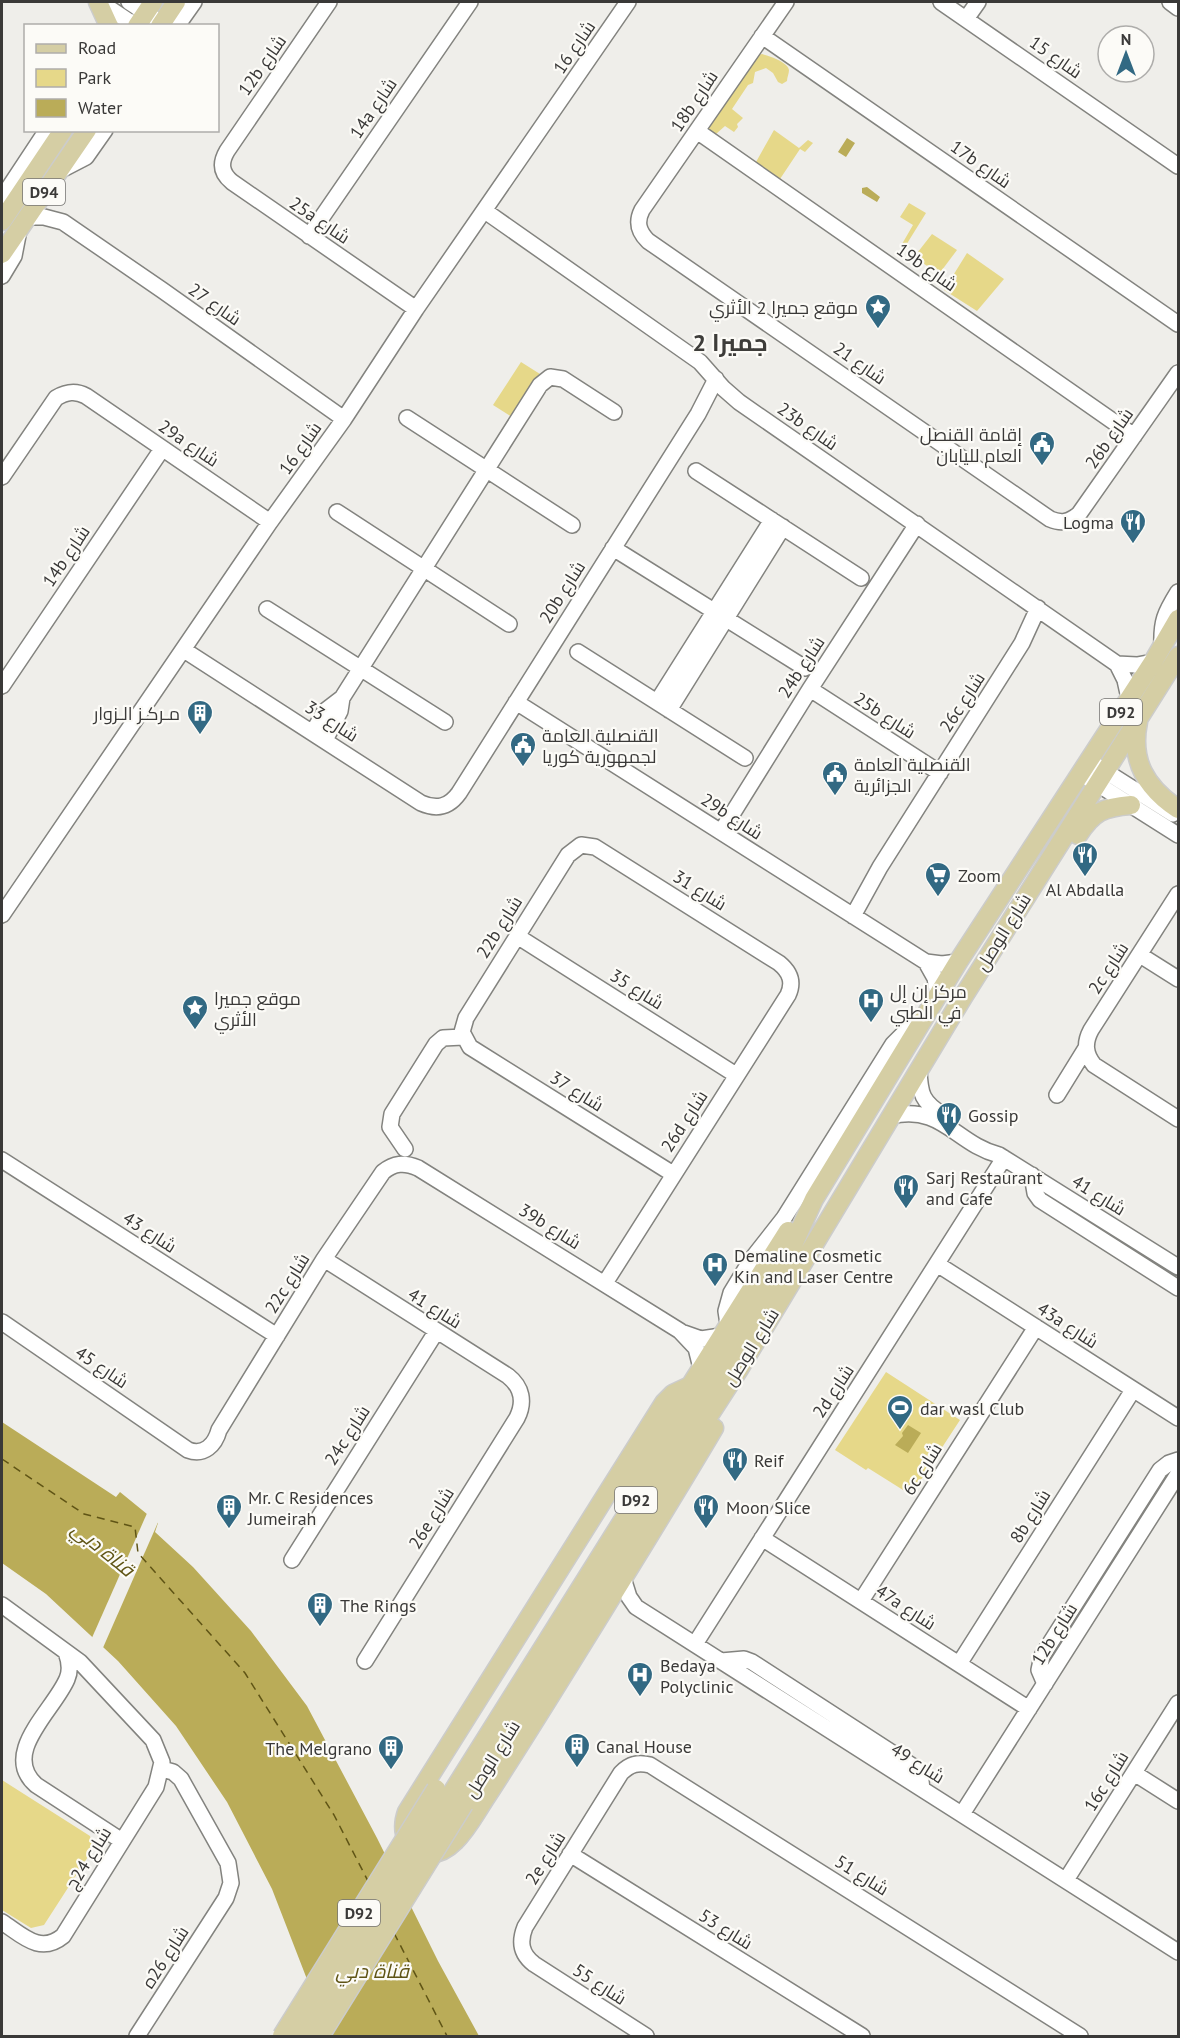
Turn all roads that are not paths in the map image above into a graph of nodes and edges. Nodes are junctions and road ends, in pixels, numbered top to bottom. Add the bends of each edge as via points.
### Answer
1 (99, 2) edge
2 (129, 2) edge
3 (176, 2) edge
4 (194, 2) edge
5 (329, 2) edge
6 (470, 2) edge
7 (628, 2) edge
8 (786, 2) edge
9 (941, 2) edge
10 (978, 2) edge
11 (1170, 2) edge
12 (1179, 8) edge
13 (143, 16) edge
14 (966, 19) junction
15 (108, 24) edge
16 (163, 24) edge
17 (166, 24) edge
18 (167, 24) edge
19 (762, 36) junction
20 (697, 131) junction
21 (46, 132) edge
22 (62, 132) edge
23 (86, 132) edge
24 (104, 132) edge
25 (226, 151) joint
26 (1179, 166) edge
27 (59, 171) junction
28 (46, 189) junction
29 (2, 198) edge
30 (484, 211) junction
31 (2, 221) edge
32 (23, 222) junction
33 (63, 222) junction
34 (638, 225) joint
35 (309, 236) junction
36 (2, 254) edge
37 (2, 276) edge
38 (416, 309) junction
39 (1179, 324) edge
40 (1179, 373) edge
41 (720, 383) junction
42 (614, 412) dead end
43 (407, 418) dead end
44 (344, 419) junction
45 (1134, 436) junction
46 (162, 449) junction
47 (488, 469) junction
48 (696, 471) dead end
49 (2, 477) edge
50 (337, 512) dead end
51 (270, 522) junction
52 (1067, 522) joint
53 (778, 524) junction
54 (917, 524) junction
55 (572, 525) dead end
56 (613, 548) junction
57 (423, 568) junction
58 (861, 578) dead end
59 (1179, 592) edge
60 (267, 609) dead end
61 (1043, 611) junction
62 (719, 614) junction
63 (1179, 619) edge
64 (509, 624) dead end
65 (1162, 646) junction
66 (184, 650) junction
67 (578, 652) dead end
68 (1179, 656) edge
69 (1153, 662) junction
70 (1117, 664) junction
71 (360, 668) junction
72 (805, 668) dead end
73 (2, 686) edge
74 (810, 689) junction
75 (1129, 698) junction
76 (516, 702) junction
77 (663, 706) junction
78 (1140, 716) junction
79 (445, 722) dead end
80 (319, 736) junction
81 (745, 758) dead end
82 (939, 773) junction
83 (1081, 773) junction
84 (1102, 779) junction
85 (459, 794) joint
86 (1131, 805) junction
87 (1179, 809) edge
88 (1179, 817) edge
89 (721, 832) junction
90 (1179, 835) edge
91 (581, 845) joint
92 (1050, 859) junction
93 (1179, 894) edge
94 (849, 914) junction
95 (2, 915) edge
96 (517, 936) junction
97 (1140, 955) junction
98 (926, 962) junction
99 (958, 962) junction
100 (790, 979) joint
101 (1179, 979) edge
102 (938, 996) junction
103 (923, 1020) junction
104 (463, 1037) junction
105 (1086, 1048) junction
106 (919, 1070) junction
107 (736, 1075) junction
108 (1057, 1095) dead end
109 (891, 1116) junction
110 (1179, 1119) edge
111 (405, 1149) dead end
112 (1001, 1157) junction
113 (2, 1160) edge
114 (396, 1164) joint
115 (673, 1174) junction
116 (1032, 1176) junction
117 (814, 1199) junction
118 (324, 1259) junction
119 (937, 1264) junction
120 (1179, 1268) edge
121 (604, 1283) junction
122 (1179, 1288) edge
123 (2, 1322) edge
124 (1036, 1327) junction
125 (725, 1330) junction
126 (681, 1331) junction
127 (436, 1332) junction
128 (277, 1336) junction
129 (701, 1368) junction
130 (739, 1369) junction
131 (690, 1386) junction
132 (1133, 1390) junction
133 (521, 1393) joint
134 (1179, 1418) edge
135 (181, 1445) joint
136 (1179, 1460) edge
137 (1179, 1474) edge
138 (762, 1538) junction
139 (292, 1560) dead end
140 (623, 1578) junction
141 (861, 1602) junction
142 (2, 1605) edge
143 (605, 1607) junction
144 (636, 1607) junction
145 (695, 1644) junction
146 (66, 1652) junction
147 (365, 1661) dead end
148 (959, 1664) junction
149 (91, 1672) junction
150 (67, 1679) junction
151 (1045, 1683) junction
152 (1179, 1703) edge
153 (1029, 1709) junction
154 (162, 1769) junction
155 (621, 1773) joint
156 (1134, 1773) junction
157 (156, 1787) junction
158 (186, 1790) junction
159 (450, 1796) junction
160 (1179, 1801) edge
161 (962, 1814) junction
162 (122, 1841) junction
163 (570, 1854) junction
164 (1066, 1880) junction
165 (2, 1922) edge
166 (1179, 1952) edge
167 (534, 1964) joint
168 (137, 2037) edge
169 (282, 2037) edge
170 (301, 2037) edge
171 (320, 2037) edge
172 (646, 2037) edge
173 (862, 2037) edge
174 (1080, 2037) edge

1 - 13 street
1 - 15 main road
2 - 13 street
3 - 17 main road
4 - 18 street
5 - 25 street, 12b شارع
6 - 35 street, 14a شارع
7 - 30 street, شارع 16
8 - 19 street, 18b شارع
9 - 14 street, شارع 15
10 - 14 street
11 - 12 street
13 - 16 street
14 - 26 street, شارع 15
19 - 20 street, 18b شارع
19 - 39 street, 17b شارع
20 - 34 street, 18b شارع via 642,210
20 - 45 street, 19b شارع
21 - 29 street
22 - 31 main road, D94
23 - 27 main road, D94
24 - 27 street via 86,156
25 - 35 street, 25a شارع via 222,164 226,177
27 - 28 main road, D94
28 - 32 main road, D94
28 - 33 street, شارع 27
30 - 38 street, شارع 16
30 - 41 street, 23b شارع via 700,362
32 - 33 street, شارع 27 via 44,217
32 - 36 main road, D94
32 - 37 street via 14,256
33 - 44 street, شارع 27
34 - 52 street, شارع 21 via 648,241 1040,513
35 - 38 street, 25a شارع
38 - 44 street, شارع 16
40 - 45 street, 26b شارع
41 - 54 street, 23b شارع via 748,408
41 - 56 street, 20b شارع
42 - 47 street via 563,379 550,377 540,385
43 - 47 street
44 - 51 street, شارع 16
45 - 52 street, 26b شارع via 1079,514
46 - 49 street, 29a شارع via 86,396 71,392 56,398
46 - 51 street, 29a شارع
46 - 73 street, 14b شارع
47 - 55 street
47 - 57 street
48 - 53 street
50 - 57 street
51 - 66 street, شارع 16
53 - 58 street
53 - 62 street
54 - 61 street, 23b شارع
54 - 74 street, 24b شارع
56 - 62 street
56 - 76 street, 20b شارع
57 - 64 street
57 - 71 street
59 - 65 street, شارع الوصل via 1162,623
60 - 71 street
61 - 70 street, 23b شارع
61 - 82 street, 26c شارع
62 - 72 street
62 - 77 street
63 - 65 main road, شارع الوصل / D92
65 - 69 main road, شارع الوصل / D92
66 - 80 street, شارع 33
66 - 95 street, شارع 16
67 - 77 street
68 - 78 main road, شارع الوصل / D92
69 - 70 street
69 - 75 main road, شارع الوصل / D92
70 - 75 street
71 - 79 street
71 - 80 street via 342,698 325,711
74 - 82 street, 25b شارع
74 - 89 street, 24b شارع
75 - 83 main road, شارع الوصل / D92
76 - 85 street, 20b شارع
76 - 89 street, 29b شارع
77 - 81 street
78 - 84 main road, شارع الوصل / D92
78 - 87 main road via 1137,752 1142,771 1156,792
80 - 85 street, شارع 33 via 429,807 446,805
82 - 94 street, 26c شارع
83 - 84 street
83 - 92 main road via 1082,786 1052,836
83 - 99 main road, شارع الوصل / D92
84 - 86 street
84 - 88 street
84 - 92 main road, شارع الوصل / D92
86 - 90 street
86 - 92 main road via 1097,813 1073,842
89 - 94 street, 29b شارع
91 - 96 street, 22b شارع via 571,850
91 - 100 street, شارع 31 via 595,847 750,944 784,968
92 - 106 main road, شارع الوصل / D92
93 - 97 street, 2c شارع
94 - 98 street, 29b شارع
96 - 104 street, 22b شارع via 463,1022
96 - 107 street, شارع 35
97 - 101 street
97 - 105 street, 2c شارع via 1091,1030
98 - 99 street
98 - 102 street via 935,978
99 - 102 main road, شارع الوصل / D92
100 - 107 street, 26d شارع via 788,995
102 - 103 main road, شارع الوصل / D92
103 - 117 main road, شارع الوصل / D92
103 - 125 street, شارع الوصل via 893,1044 784,1218 751,1260 728,1299
104 - 111 street via 439,1041 392,1114 390,1127
104 - 115 street, شارع 37 via 470,1047
105 - 108 street, 2c شارع
105 - 110 street via 1094,1065
106 - 109 main road, شارع الوصل / D92
106 - 112 street, شارع 41 via 926,1103 986,1142
107 - 115 street, 26d شارع
109 - 112 street, شارع 41 via 926,1115
109 - 130 main road, شارع الوصل / D92
112 - 116 street, شارع 41
112 - 119 street, 2d شارع
113 - 128 street, شارع 43
114 - 118 street, 22c شارع via 383,1172
114 - 121 street, 39b شارع via 418,1168
115 - 121 street, 26d شارع
116 - 120 street, شارع 41
116 - 122 street via 1040,1200
117 - 125 main road, شارع الوصل / D92 via 784,1237
117 - 159 main road, شارع الوصل / D92 via 752,1316
118 - 127 street, شارع 41
118 - 128 street, 22c شارع
119 - 124 street, 43a شارع
119 - 138 street, 2d شارع
121 - 126 street, 39b شارع
123 - 135 street, شارع 45
124 - 132 street, 43a شارع
124 - 141 street, 6c شارع
125 - 126 street, 39b شارع via 701,1339
125 - 129 main road, شارع الوصل / D92
126 - 129 street, 39b شارع via 696,1348
127 - 133 street, شارع 41 via 508,1376
127 - 139 street, 24c شارع
128 - 135 street, 22c شارع via 219,1430 204,1442
129 - 131 main road, شارع الوصل / D92
130 - 140 main road via 723,1413
130 - 159 main road, شارع الوصل / D92
131 - 143 main road via 664,1403 407,1812 404,1832 413,1847 421,1852 438,1852 461,1834
131 - 159 main road, شارع الوصل / D92
132 - 134 street, 43a شارع
132 - 148 street, 8b شارع
133 - 147 street, 26e شارع via 517,1418
136 - 151 street via 1161,1470 1042,1656 1039,1670
137 - 151 street, 12b شارع
138 - 141 street, 47a شارع
138 - 145 street, 2d شارع
140 - 143 main road
140 - 144 street
141 - 148 street, 47a شارع
142 - 146 street
143 - 144 street
144 - 145 street, شارع 49
145 - 161 street, شارع 49
146 - 149 street
146 - 150 street via 70,1665
148 - 153 street, 47a شارع
149 - 150 street
149 - 154 street via 153,1740
150 - 162 street via 27,1741 22,1762 26,1774 36,1785
151 - 153 street, 12b شارع
152 - 156 street, 16c شارع
153 - 161 street, 12b شارع
154 - 157 street, شارع 24ج
154 - 158 street via 177,1775
155 - 163 street, 2e شارع
155 - 174 street, شارع 51 via 634,1764 650,1765
156 - 160 street
156 - 164 street, 16c شارع
157 - 158 street via 174,1784
157 - 162 street, شارع 24ج
158 - 168 street, شارع 26ه via 228,1863 231,1883 226,1898
159 - 169 main road, شارع الوصل / D92, bridge
159 - 170 main road, شارع الوصل / D92, bridge
159 - 171 main road, شارع الوصل / D92, bridge
161 - 164 street, شارع 49
162 - 165 street, شارع 24ج via 63,1936 48,1944 33,1943
163 - 167 street, 2e شارع via 521,1935 523,1952
163 - 173 street, شارع 53
164 - 166 street, شارع 49
167 - 172 street, شارع 55

